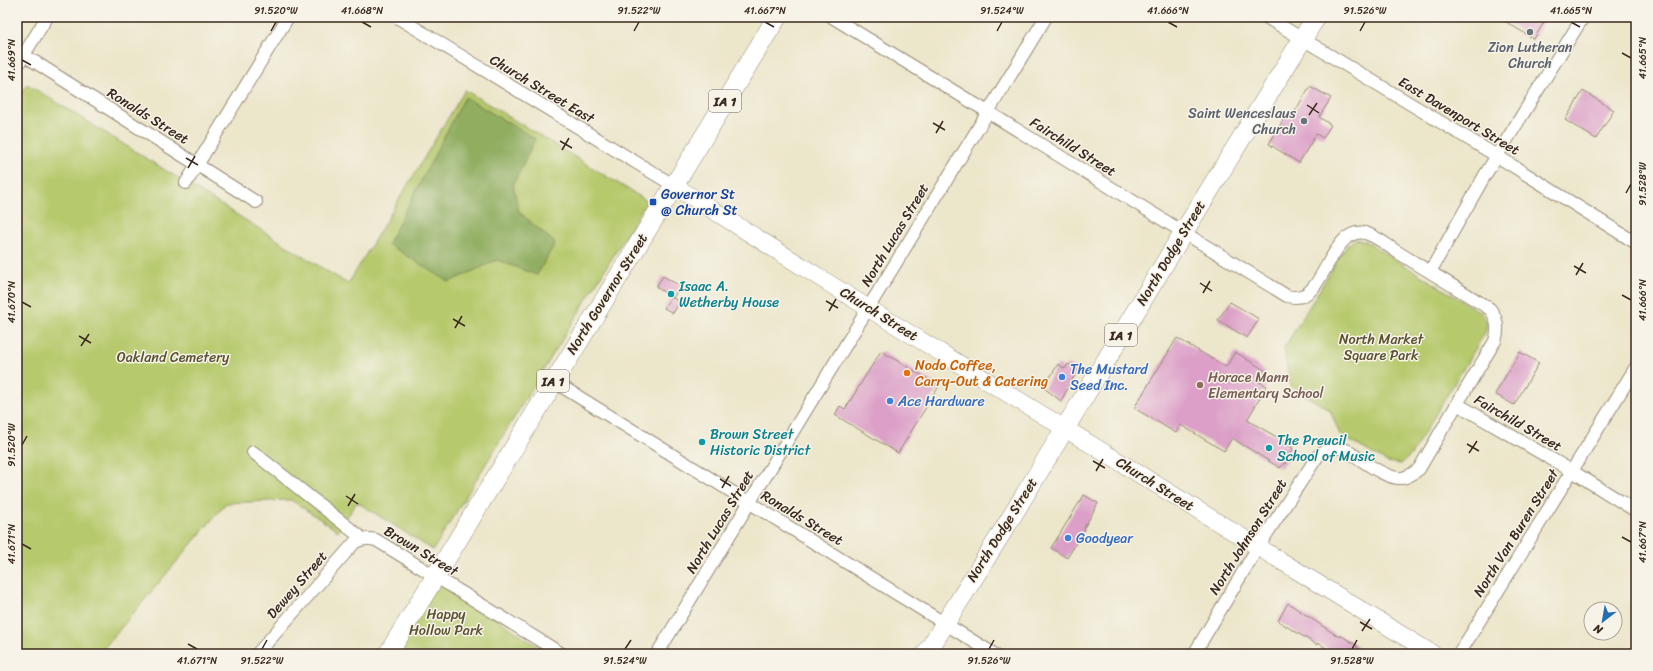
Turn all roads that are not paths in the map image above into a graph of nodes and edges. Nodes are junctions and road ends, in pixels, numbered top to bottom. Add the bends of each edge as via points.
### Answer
1 (47, 17) edge
2 (288, 17) edge
3 (397, 17) edge
4 (777, 17) edge
5 (832, 17) edge
6 (1046, 17) edge
7 (1266, 17) edge
8 (1316, 17) edge
9 (1582, 17) edge
10 (1302, 39) junction
11 (24, 55) junction
12 (17, 66) edge
13 (988, 112) junction
14 (1497, 156) junction
15 (197, 164) junction
16 (186, 183) dead end
17 (674, 185) junction
18 (256, 202) dead end
19 (1182, 233) junction
20 (1636, 243) edge
21 (1430, 272) junction
22 (868, 308) junction
23 (1636, 367) edge
24 (553, 382) junction
25 (1457, 404) junction
26 (1065, 428) junction
27 (253, 452) dead end
28 (1572, 471) junction
29 (750, 503) junction
30 (1636, 511) edge
31 (363, 539) junction
32 (1258, 547) junction
33 (435, 577) junction
34 (945, 623) junction
35 (257, 654) edge
36 (388, 654) edge
37 (562, 654) edge
38 (658, 654) edge
39 (926, 654) edge
40 (994, 654) edge
41 (1194, 654) edge
42 (1433, 654) edge
43 (1459, 654) edge

1 - 11 street
2 - 15 street
3 - 17 street, Church Street East
4 - 17 main road, North Governor Street / IA 1
5 - 13 street, Fairchild Street
6 - 13 street, North Lucas Street
7 - 10 street, East Davenport Street
8 - 10 main road, North Dodge Street / IA 1
9 - 14 street
10 - 14 street, East Davenport Street
10 - 19 main road, North Dodge Street / IA 1
11 - 12 street
11 - 15 street, Ronalds Street
13 - 19 street, Fairchild Street
13 - 22 street, North Lucas Street
14 - 20 street, East Davenport Street
14 - 21 street
15 - 16 street
15 - 18 street, Ronalds Street
17 - 22 street, Church Street
17 - 24 main road, North Governor Street / IA 1
19 - 21 street, Fairchild Street via 1286,296 1306,295 1340,244 1355,233 1365,233
19 - 26 main road, North Dodge Street / IA 1
21 - 25 street, Fairchild Street via 1490,309 1497,322 1498,332 1494,341
22 - 26 street, Church Street
22 - 29 street, North Lucas Street
23 - 28 street, North Van Buren Street
24 - 29 street, Ronalds Street
24 - 33 main road, North Governor Street / IA 1
25 - 28 street, Fairchild Street
25 - 32 street, North Johnson Street via 1419,469 1404,478 1390,477 1338,446 1323,451
26 - 32 street, Church Street
26 - 34 main road, North Dodge Street / IA 1
27 - 31 street, Brown Street
28 - 30 street, Fairchild Street
28 - 43 street, North Van Buren Street
29 - 34 street, Ronalds Street
29 - 38 street, North Lucas Street
31 - 33 street, Brown Street via 376,540
31 - 35 street, Dewey Street via 355,542
32 - 41 street, North Johnson Street
32 - 42 street, Church Street
33 - 36 main road, North Governor Street / IA 1
33 - 37 street, Brown Street
34 - 39 main road, North Dodge Street / IA 1
34 - 40 street, Ronalds Street

